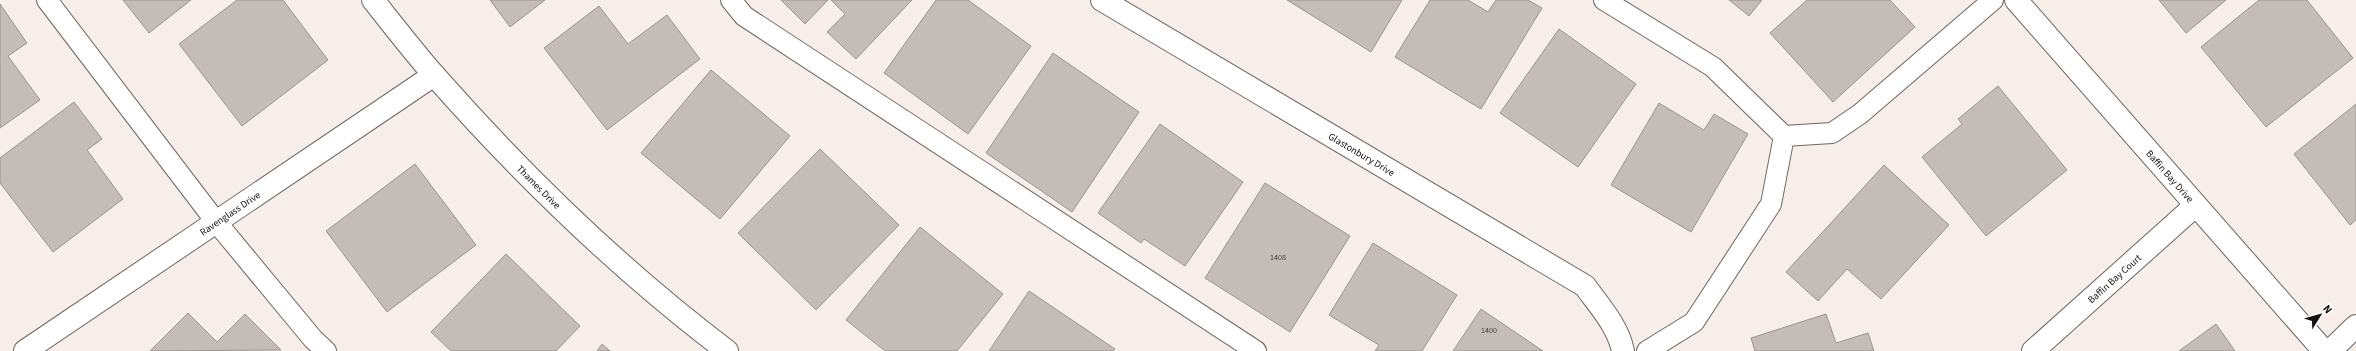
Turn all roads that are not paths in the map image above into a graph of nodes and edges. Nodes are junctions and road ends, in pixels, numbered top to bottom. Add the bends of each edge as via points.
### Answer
1 (47, 0) edge
2 (373, 0) edge
3 (731, 0) edge
4 (1102, 0) edge
5 (1604, 0) edge
6 (1993, 0) edge
7 (2016, 0) edge
8 (434, 75) junction
9 (1784, 136) junction
10 (2196, 205) junction
11 (217, 223) junction
12 (2356, 326) edge
13 (25, 351) edge
14 (326, 351) edge
15 (727, 351) edge
16 (1256, 351) edge
17 (1623, 351) edge
18 (1647, 351) edge
19 (2033, 351) edge
20 (2324, 351) edge
21 (2330, 351) edge

1 - 11 lane
2 - 8 street, Thames Drive
3 - 16 lane via 744,16
4 - 17 street, Glastonbury Drive via 1585,286 1611,321 1621,340
5 - 9 lane via 1713,67
6 - 9 lane via 1860,114 1832,133
7 - 10 street, Baffin Bay Drive
8 - 11 street, Ravenglass Drive
8 - 15 street, Thames Drive via 560,209 678,314
9 - 18 lane via 1771,204 1694,322
10 - 19 street, Baffin Bay Court
10 - 20 street, Baffin Bay Drive
11 - 13 street, Ravenglass Drive
11 - 14 lane via 313,339
12 - 21 street

